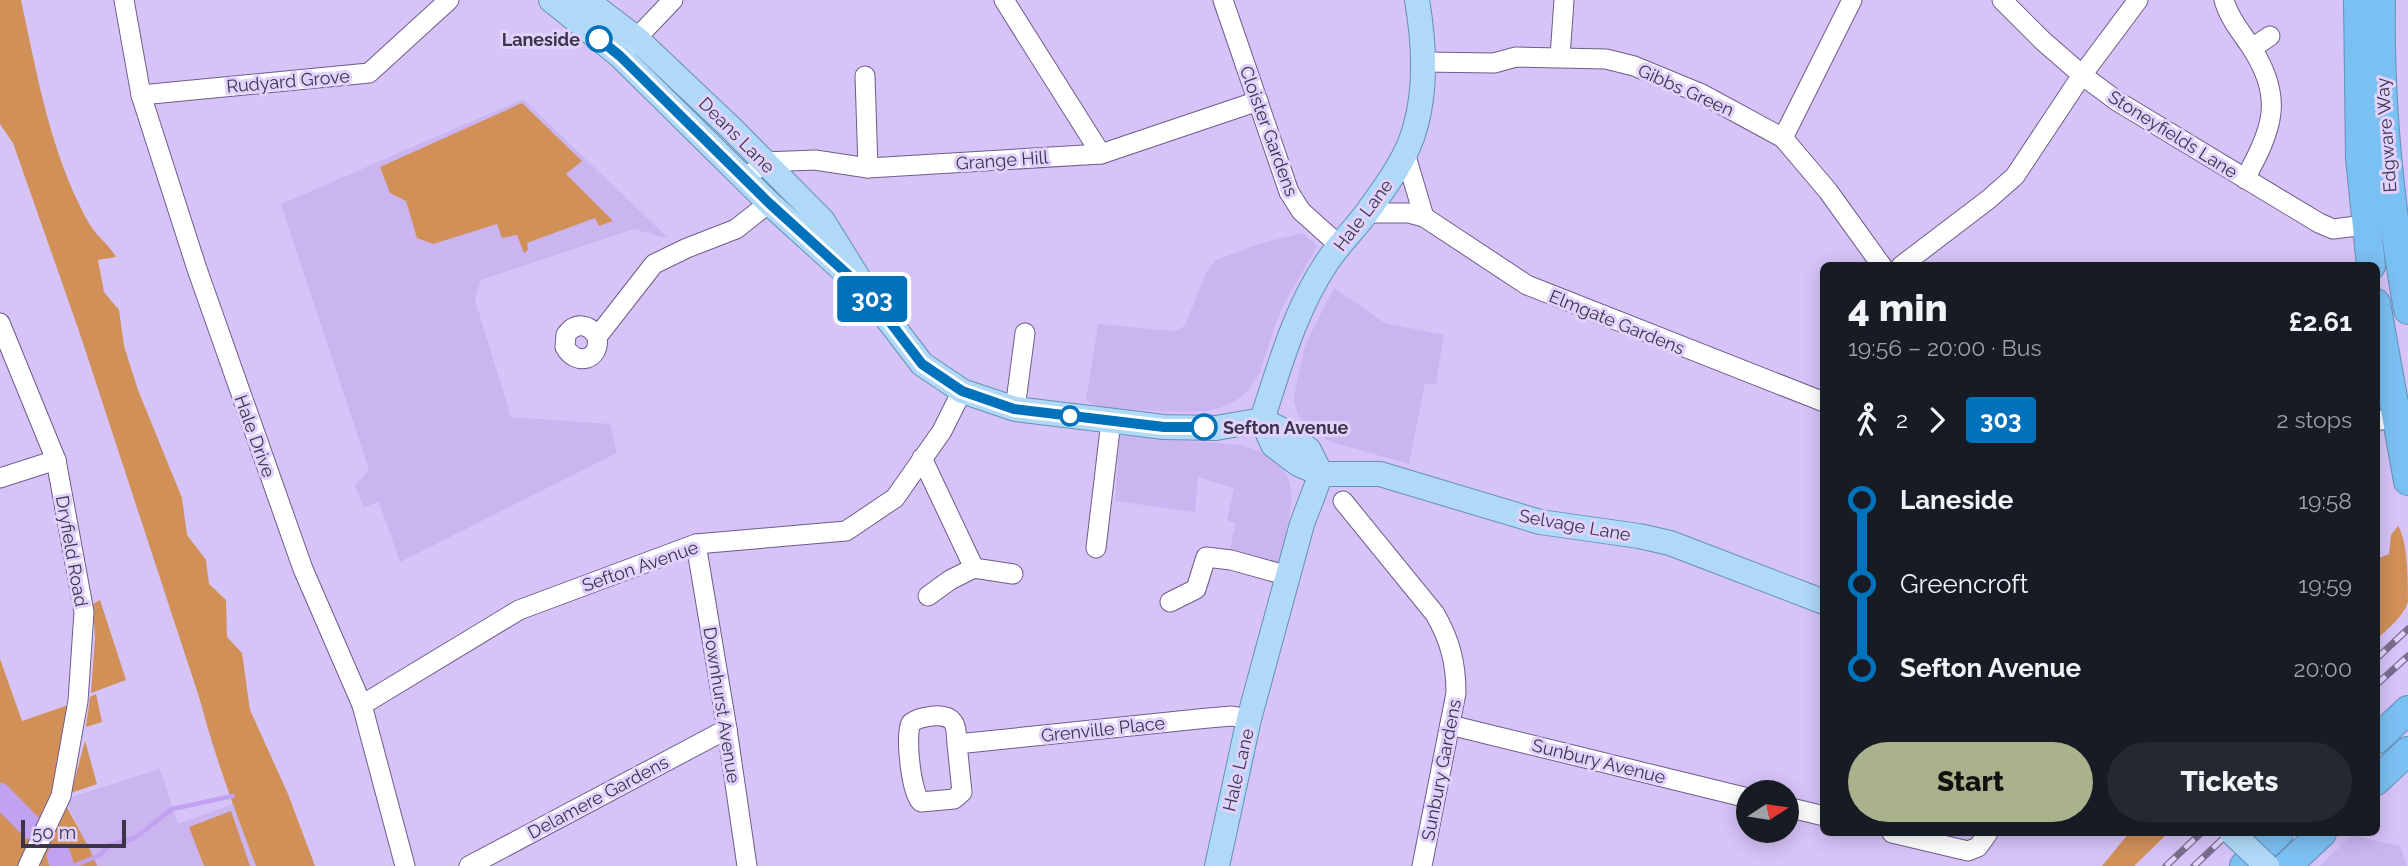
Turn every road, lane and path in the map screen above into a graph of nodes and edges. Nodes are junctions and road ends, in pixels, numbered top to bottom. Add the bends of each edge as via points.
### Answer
1 (124, 0) edge
2 (449, 0) edge
3 (551, 0) edge
4 (583, 0) edge
5 (673, 0) edge
6 (1004, 0) edge
7 (1223, 0) edge
8 (1418, 0) edge
9 (1564, 0) edge
10 (1852, 0) edge
11 (2002, 0) edge
12 (2138, 0) edge
13 (2224, 0) edge
14 (2358, 0) edge
15 (2381, 0) edge
16 (2270, 36) dead end
17 (628, 47) junction
18 (2252, 48) junction
19 (1560, 57) junction
20 (1423, 62) junction
21 (2082, 75) junction
22 (864, 76) dead end
23 (141, 94) junction
24 (1258, 101) junction
25 (1783, 138) junction
26 (1405, 153) junction
27 (1101, 154) junction
28 (764, 162) junction
29 (868, 168) junction
30 (745, 179) junction
31 (2245, 179) junction
32 (769, 203) junction
33 (1367, 213) junction
34 (1424, 217) junction
35 (2365, 225) junction
36 (1340, 246) junction
37 (1879, 262) edge
38 (1906, 262) edge
39 (2370, 262) edge
40 (867, 292) junction
41 (2408, 310) edge
42 (2408, 319) edge
43 (0, 323) edge
44 (2380, 323) edge
45 (1025, 332) dead end
46 (597, 337) dead end
47 (2384, 343) junction
48 (962, 391) junction
49 (1820, 400) edge
50 (1014, 409) junction
51 (1262, 420) junction
52 (1111, 421) junction
53 (922, 458) junction
54 (56, 460) junction
55 (1321, 474) junction
56 (0, 478) edge
57 (2408, 481) edge
58 (1343, 501) dead end
59 (696, 544) junction
60 (1097, 548) dead end
61 (974, 568) junction
62 (1013, 574) dead end
63 (1289, 576) junction
64 (928, 596) dead end
65 (1820, 600) edge
66 (1170, 602) dead end
67 (362, 705) junction
68 (2408, 710) edge
69 (1250, 719) junction
70 (1450, 725) junction
71 (727, 729) junction
72 (2380, 736) edge
73 (957, 744) junction
74 (2408, 751) edge
75 (2380, 777) edge
76 (1736, 795) edge
77 (1799, 810) edge
78 (1820, 815) edge
79 (1900, 836) edge
80 (1986, 836) edge
81 (2235, 836) edge
82 (2275, 836) edge
83 (2319, 836) edge
84 (1961, 858) edge
85 (28, 866) edge
86 (405, 866) edge
87 (469, 866) edge
88 (747, 866) edge
89 (1217, 866) edge
90 (1422, 866) edge
91 (2244, 866) edge
92 (2267, 866) edge
93 (2287, 866) edge

1 - 23 street, Hale Drive
2 - 23 street, Rudyard Grove via 369,73
3 - 17 main road, Deans Lane
4 - 17 main road, Deans Lane via 598,9
5 - 17 street
6 - 27 street
7 - 24 street, Cloister Gardens
8 - 20 main road, Hale Lane
9 - 19 street
10 - 25 street
11 - 21 street, Stoneyfields Lane
12 - 21 street
13 - 18 street
14 - 35 highway, Edgware Way
15 - 41 highway, Edgware Way via 2389,175
16 - 18 street
17 - 28 main road, Deans Lane
17 - 30 main road, Deans Lane
18 - 31 street via 2268,79 2272,110 2267,136
19 - 20 street, Gibbs Green via 1516,57 1494,63
19 - 25 street, Gibbs Green via 1606,59 1634,66 1702,94
20 - 26 main road, Hale Lane via 1415,128
21 - 31 street, Stoneyfields Lane
21 - 38 street via 2015,176
22 - 29 street
23 - 67 street, Hale Drive via 224,349 303,569
24 - 27 street, Grange Hill
24 - 36 street, Cloister Gardens via 1289,192 1301,211
25 - 37 street, Gibbs Green
26 - 33 main road, Hale Lane
26 - 34 street
27 - 29 street, Grange Hill
28 - 29 street, Grange Hill via 815,160
28 - 30 street
28 - 40 main road, Deans Lane via 823,221
30 - 32 main road, Deans Lane
31 - 35 street, Stoneyfields Lane via 2333,229
32 - 40 main road, Deans Lane
32 - 46 street via 736,229 654,264
33 - 34 street, Elmgate Gardens via 1409,212
33 - 36 main road, Hale Lane
34 - 49 street, Elmgate Gardens via 1527,285
35 - 39 highway, Edgware Way
36 - 51 main road, Hale Lane via 1300,308
40 - 48 main road, Deans Lane via 922,364
42 - 47 street via 2393,325
43 - 54 street, Dryfield Road
44 - 47 highway
45 - 50 street
47 - 57 highway
48 - 50 main road, Deans Lane
48 - 53 street, Sefton Avenue
50 - 52 main road, Deans Lane
51 - 52 main road, Deans Lane via 1216,428
51 - 55 main road via 1309,450
52 - 60 street
53 - 59 street, Sefton Avenue via 895,498 846,531
53 - 61 street
54 - 56 street
54 - 85 street, Dryfield Road via 84,612 78,701 61,796
55 - 63 main road, Hale Lane
55 - 65 main road, Selvage Lane via 1380,474 1540,522 1670,543
58 - 70 street, Sunbury Gardens via 1447,635 1456,673
59 - 67 street, Sefton Avenue via 519,610
59 - 71 street, Downhurst Avenue
61 - 62 street
61 - 64 street
63 - 66 street via 1206,558 1196,589
63 - 69 main road, Hale Lane
67 - 86 street, Hale Drive
68 - 72 highway
69 - 73 street, Grenville Place via 1208,718
69 - 89 main road, Hale Lane
70 - 76 street, Sunbury Avenue
70 - 90 street, Sunbury Gardens
71 - 87 street, Delamere Gardens
71 - 88 street, Downhurst Avenue
73 - 73 street via 962,792 954,799 922,802 915,794 908,738 911,723 944,716 954,723
74 - 75 highway
77 - 78 street
79 - 84 street
80 - 84 street
81 - 92 main road, bridge
82 - 91 highway
83 - 93 highway

